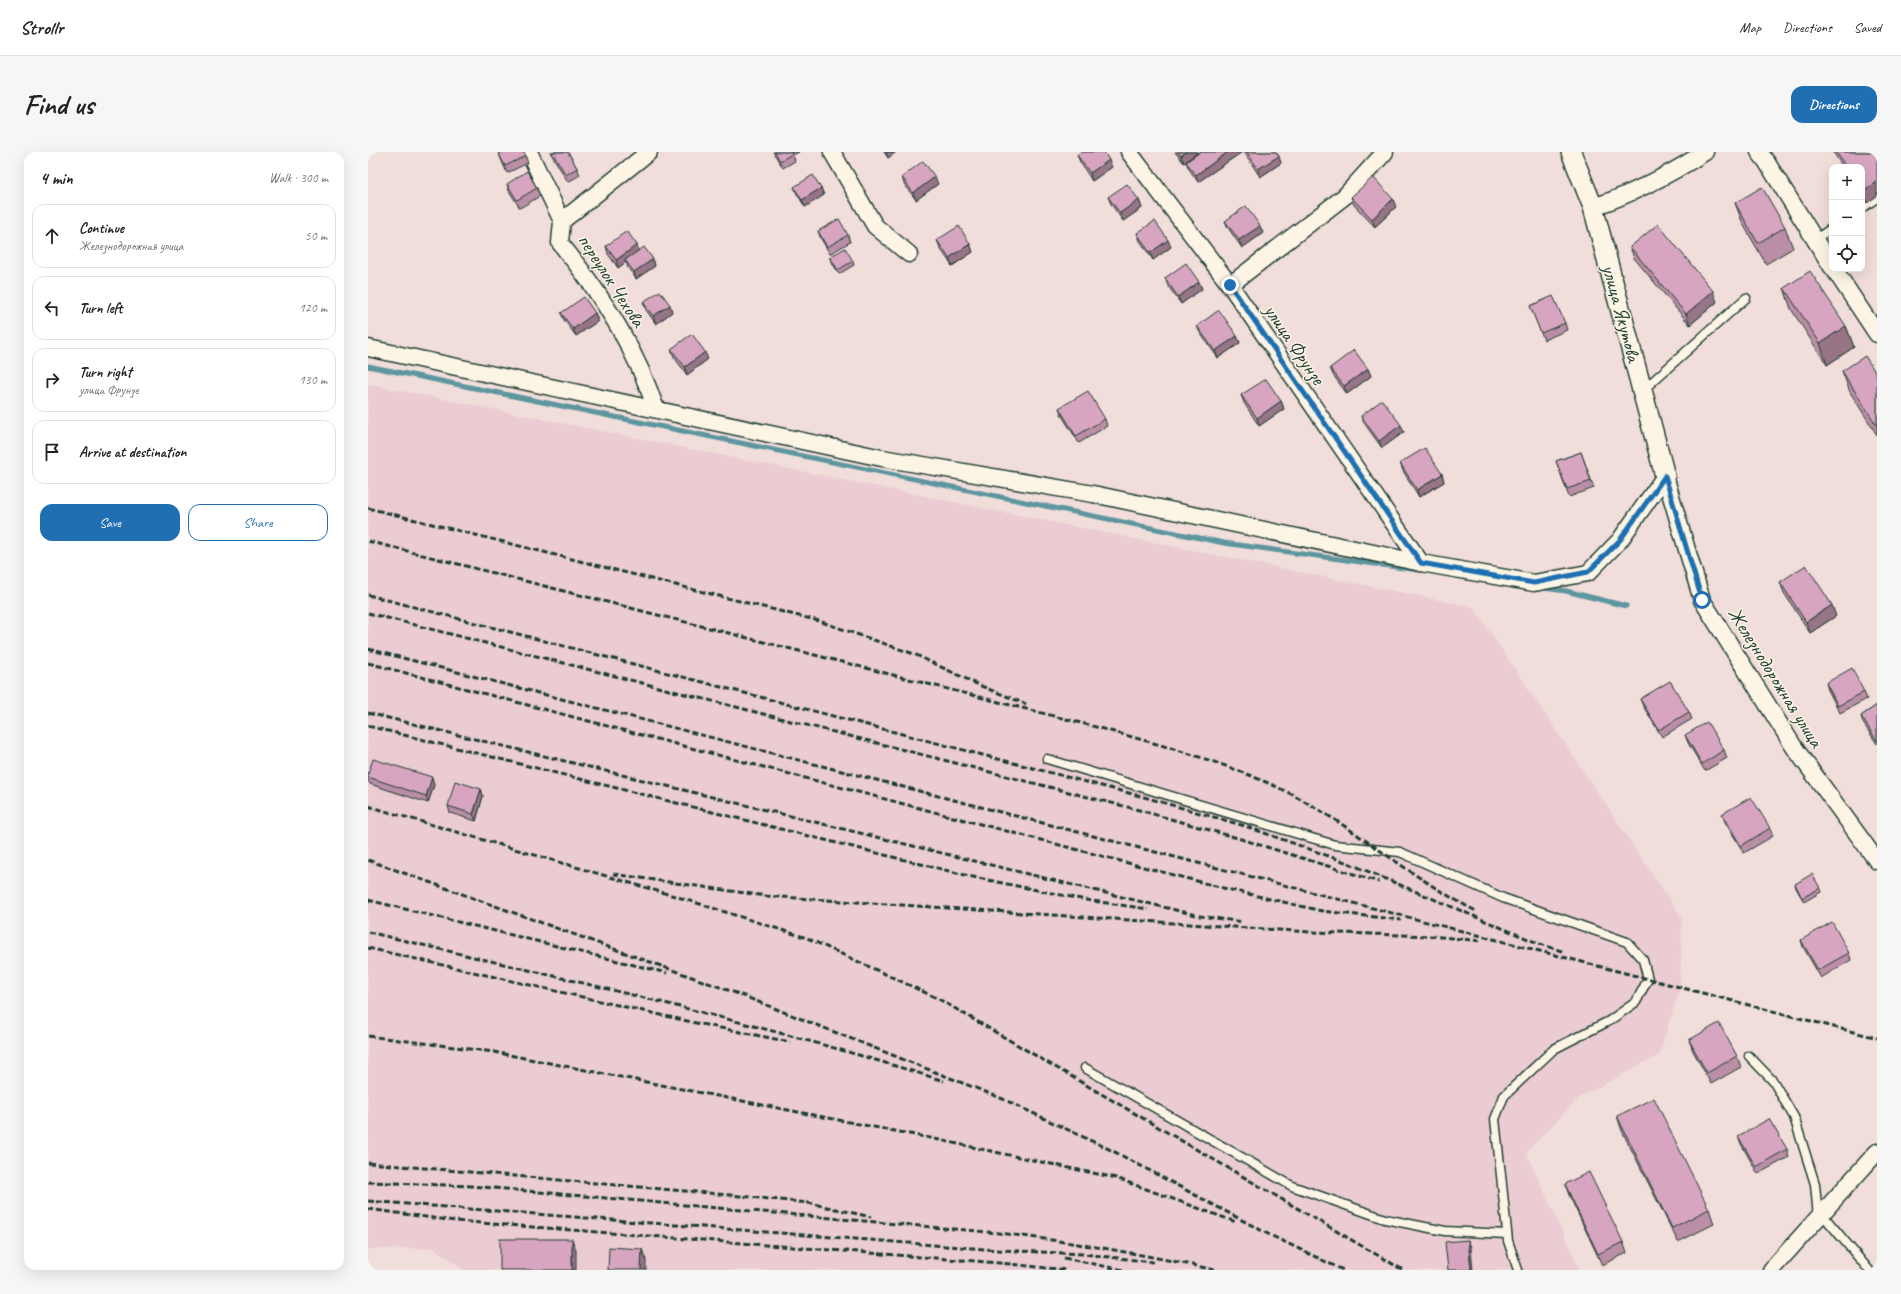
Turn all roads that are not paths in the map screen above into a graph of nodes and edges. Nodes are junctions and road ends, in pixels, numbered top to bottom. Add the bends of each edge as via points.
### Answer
1 (529, 152) edge
2 (649, 152) edge
3 (832, 152) edge
4 (1129, 152) edge
5 (1385, 152) edge
6 (1571, 152) edge
7 (1705, 152) edge
8 (1759, 152) edge
9 (1877, 198) edge
10 (1865, 206) edge
11 (1593, 207) junction
12 (562, 221) junction
13 (1829, 230) edge
14 (1814, 240) junction
15 (909, 254) dead end
16 (1829, 262) edge
17 (1836, 272) edge
18 (1230, 285) junction
19 (1746, 298) dead end
20 (1877, 334) edge
21 (368, 348) edge
22 (1643, 390) junction
23 (656, 408) junction
24 (1665, 476) junction
25 (1421, 563) junction
26 (1046, 759) dead end
27 (1876, 856) edge
28 (1749, 1056) dead end
29 (1085, 1068) dead end
30 (1877, 1152) edge
31 (1820, 1216) junction
32 (1507, 1234) junction
33 (1518, 1270) edge
34 (1771, 1270) edge
35 (1869, 1270) edge

1 - 12 street, переулок Чехова
2 - 12 street
3 - 15 street via 875,226
4 - 18 street, улица Фрунзе
5 - 18 street via 1345,196
6 - 11 street, улица Якутова
7 - 11 street via 1674,172 1623,197
8 - 14 street
9 - 10 lane
11 - 22 street, улица Якутова
12 - 23 street, переулок Чехова via 560,243 587,276 634,352
13 - 14 lane
14 - 16 street
17 - 20 street
18 - 25 street, улица Фрунзе
19 - 22 lane
21 - 23 street
22 - 24 street, улица Якутова
23 - 25 street via 882,458 1093,494
24 - 25 street via 1620,540 1588,572 1534,583
24 - 27 street, Железнодорожная улица via 1702,600 1794,747
26 - 32 lane via 1335,845 1400,852 1503,898 1627,942 1643,960 1648,979 1636,1002 1609,1021 1554,1049 1504,1096 1495,1119
28 - 31 lane via 1773,1081 1794,1117 1815,1184
29 - 32 lane via 1292,1186 1385,1219 1445,1231
30 - 31 street
31 - 34 street
31 - 35 lane
32 - 33 lane

